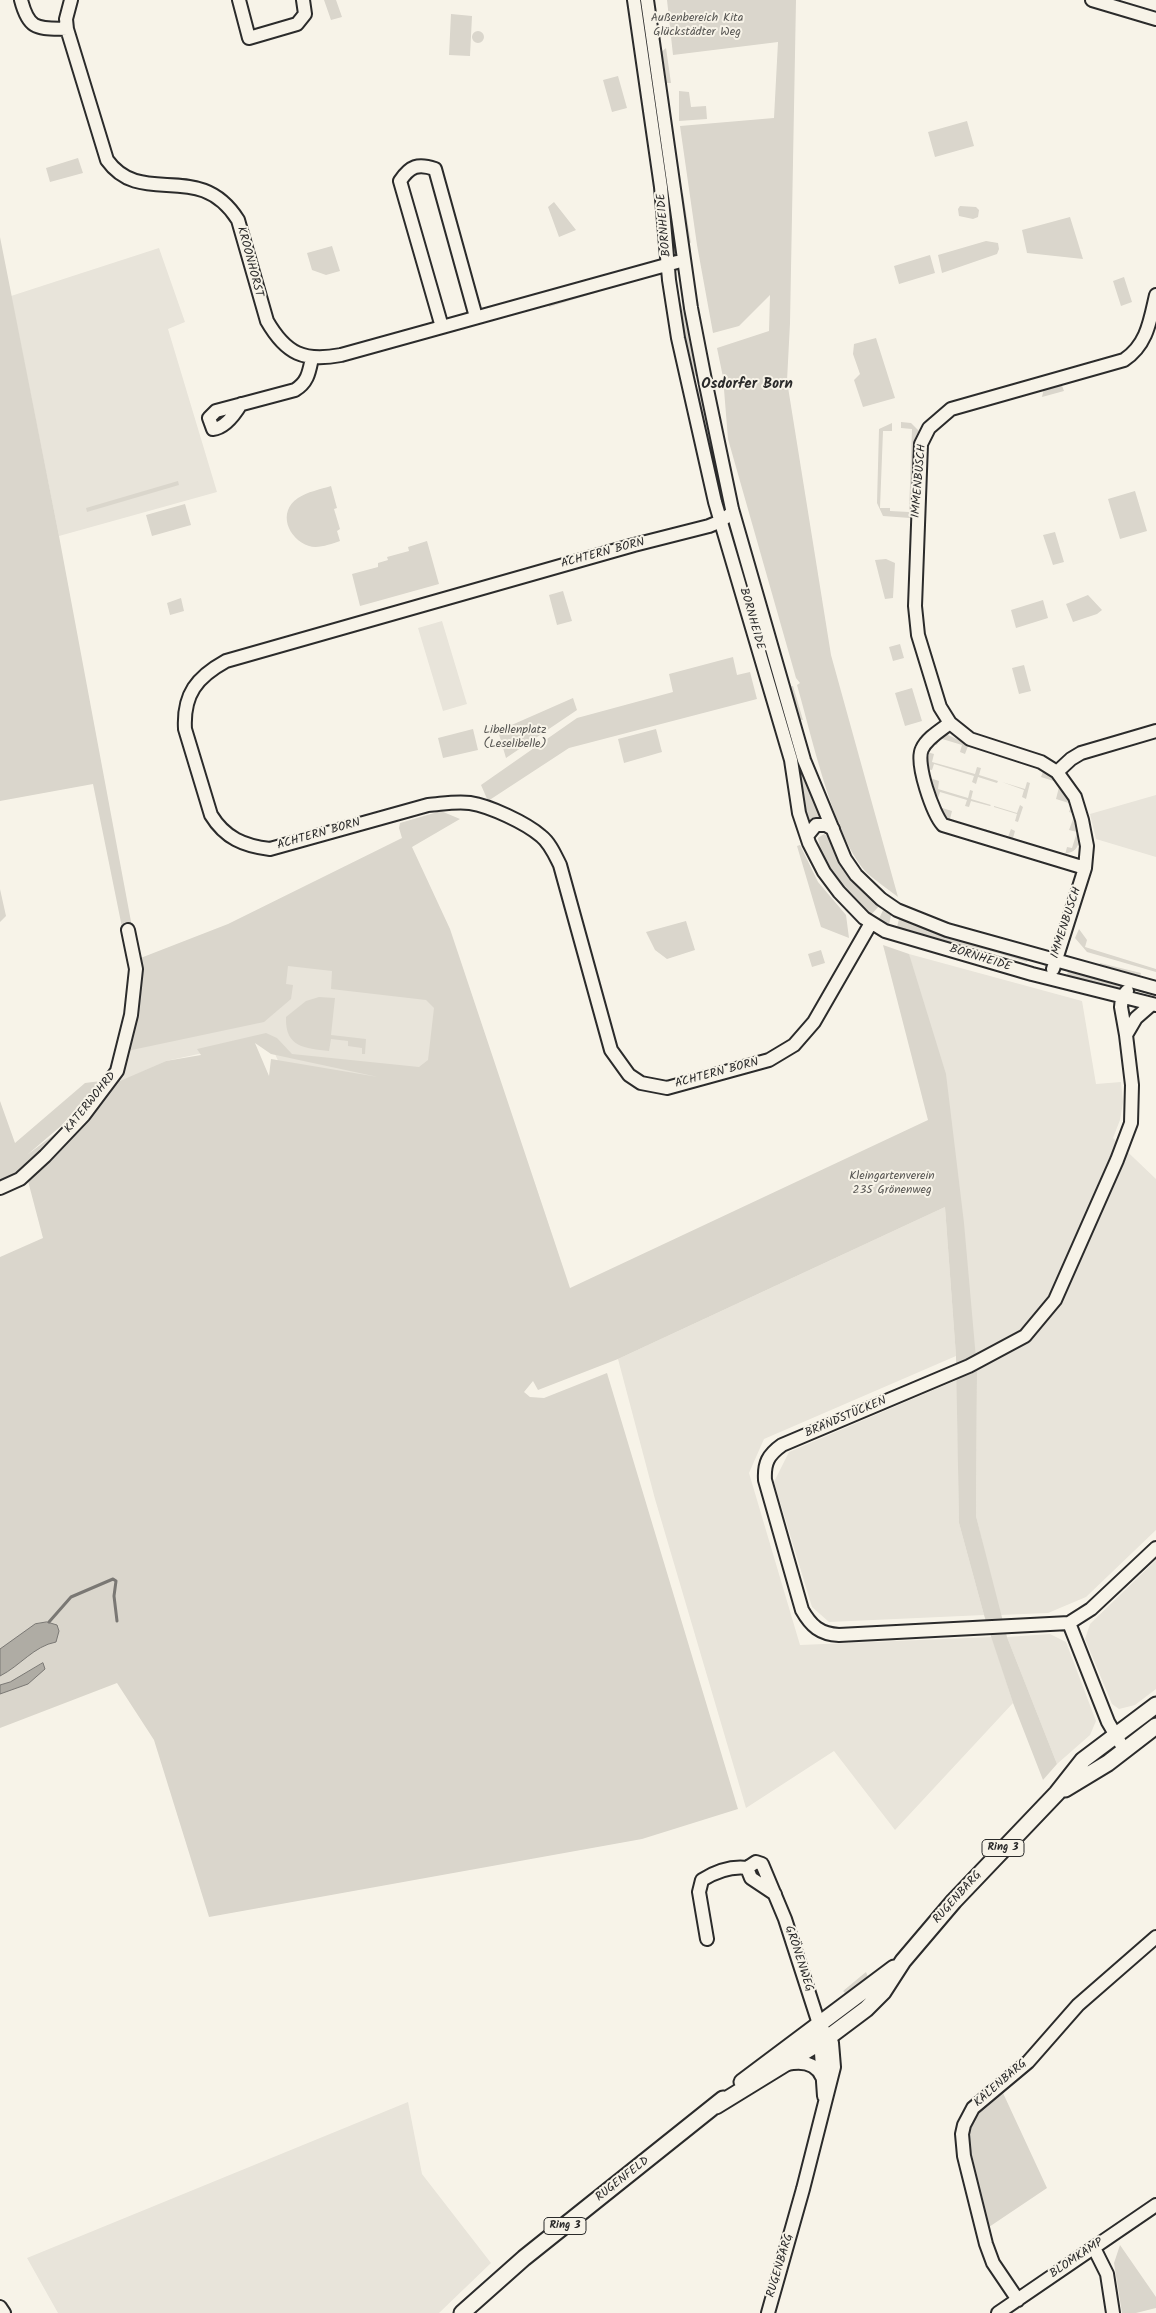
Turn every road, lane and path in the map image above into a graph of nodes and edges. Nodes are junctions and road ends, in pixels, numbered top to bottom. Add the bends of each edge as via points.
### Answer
1 (21, 0) edge
2 (71, 0) edge
3 (239, 0) edge
4 (303, 0) edge
5 (634, 0) edge
6 (647, 0) edge
7 (1092, 0) edge
8 (1156, 19) edge
9 (67, 29) junction
10 (684, 261) junction
11 (668, 264) junction
12 (1156, 295) edge
13 (691, 308) junction
14 (476, 317) junction
15 (442, 327) junction
16 (312, 358) junction
17 (241, 404) dead end
18 (733, 512) junction
19 (721, 522) junction
20 (752, 576) junction
21 (950, 723) junction
22 (1156, 731) edge
23 (1057, 772) junction
24 (833, 829) junction
25 (806, 836) junction
26 (1085, 868) junction
27 (871, 923) junction
28 (128, 930) dead end
29 (1055, 961) junction
30 (1050, 978) junction
31 (1136, 981) junction
32 (1156, 988) edge
33 (1122, 997) junction
34 (1154, 1005) edge
35 (1126, 1034) junction
36 (0, 1188) edge
37 (1156, 1548) edge
38 (1069, 1623) junction
39 (1156, 1705) edge
40 (1156, 1726) edge
41 (1114, 1735) junction
42 (1125, 1751) junction
43 (1057, 1793) junction
44 (1156, 1937) edge
45 (707, 1939) dead end
46 (903, 1961) junction
47 (819, 2024) junction
48 (825, 2039) junction
49 (786, 2064) junction
50 (822, 2077) junction
51 (825, 2104) junction
52 (716, 2106) junction
53 (1156, 2205) edge
54 (1094, 2248) junction
55 (1018, 2300) junction
56 (0, 2307) edge
57 (4, 2313) edge
58 (462, 2313) edge
59 (768, 2313) edge
60 (998, 2313) edge
61 (1113, 2313) edge

1 - 9 street via 28,21 36,27
2 - 9 street, KROONHORST
3 - 4 street via 250,38 297,24 305,14
5 - 11 street, BORNHEIDE via 661,188
6 - 10 street, BORNHEIDE
7 - 8 street
9 - 16 street, KROONHORST via 107,160 131,180 150,185 199,187 232,210 238,220 267,321 275,336 296,353
10 - 11 street, KROONHORST
10 - 13 street, BORNHEIDE
11 - 13 street
11 - 14 street, KROONHORST
11 - 19 street, BORNHEIDE via 678,338
12 - 21 street, IMMENBUSCH via 1146,335 1140,346 1124,360 952,409 929,428 921,444 915,606 918,635 940,707
13 - 18 street, BORNHEIDE
14 - 15 street, KROONHORST
14 - 15 street via 435,169 423,165 408,170 400,181
15 - 16 street, KROONHORST via 341,355
16 - 17 street via 302,386
18 - 19 street
18 - 20 street, BORNHEIDE
19 - 20 street
19 - 25 street, BORNHEIDE via 791,760
19 - 27 street, ACHTERN BORN via 226,661 201,678 191,692 184,716 211,815 218,826 236,841 270,849 428,805 454,802 487,808 541,836 560,865 611,1050 629,1075 656,1087 677,1087 768,1060 794,1045 814,1022
20 - 24 street, BORNHEIDE via 804,760
21 - 23 street, IMMENBUSCH via 970,739 1041,762
21 - 26 street via 922,747 919,755 931,801 943,825
22 - 23 street via 1081,753
23 - 26 street, IMMENBUSCH via 1078,805 1087,846
24 - 25 street via 820,824
24 - 29 street, BORNHEIDE via 856,875 897,910 943,929
25 - 27 street, BORNHEIDE via 824,872 839,892
26 - 29 street, IMMENBUSCH
27 - 30 street, BORNHEIDE via 891,933
28 - 36 street, KATERWOHRD via 136,969 131,1015 118,1071 46,1156 20,1179
29 - 30 street, IMMENBUSCH
29 - 31 street, BORNHEIDE
30 - 33 street, BORNHEIDE
31 - 32 street, BORNHEIDE
31 - 33 street
33 - 34 street, BORNHEIDE
33 - 35 street, BRANDSTÜCKEN via 1121,1015
34 - 35 street via 1136,1018
35 - 38 street, BRANDSTÜCKEN via 1132,1085 1131,1122 1055,1300 1031,1329 1025,1336 969,1366 782,1446 770,1453 764,1466 765,1480 802,1610 809,1622 821,1632 847,1634
37 - 38 street via 1091,1608
38 - 41 street
39 - 41 main road, RUGENBARG / Ring 3
40 - 42 main road, RUGENBARG / Ring 3
41 - 42 street
41 - 43 main road, RUGENBARG / Ring 3 via 1083,1760
42 - 43 main road, RUGENBARG / Ring 3
43 - 46 main road, RUGENBARG / Ring 3 via 954,1900
44 - 55 street, KALENBARG via 1078,2005 1028,2062 973,2108 964,2125 964,2156 986,2244 993,2263
45 - 47 street, GRÖNENWEG via 699,1892 702,1880 714,1873 747,1868 751,1878 775,1894
46 - 47 main road, RUGENBARG / Ring 3
46 - 48 main road, RUGENBARG / Ring 3 via 876,2000
47 - 48 street, RUGENBARG
47 - 52 main road, RUGENFELD / Ring 3 via 758,2069
48 - 49 main road, RUGENFELD / Ring 3
48 - 50 street, RUGENBARG
48 - 51 street, RUGENBARG via 834,2053 834,2067
49 - 50 street via 811,2064
49 - 52 main road, RUGENFELD / Ring 3
50 - 51 street, RUGENBARG
51 - 59 street, RUGENBARG
52 - 58 main road, RUGENFELD / Ring 3 via 524,2258
53 - 54 street, BLOMKAMP
54 - 55 street, BLOMKAMP
54 - 61 street via 1107,2274
55 - 60 street, BLOMKAMP
56 - 57 street

